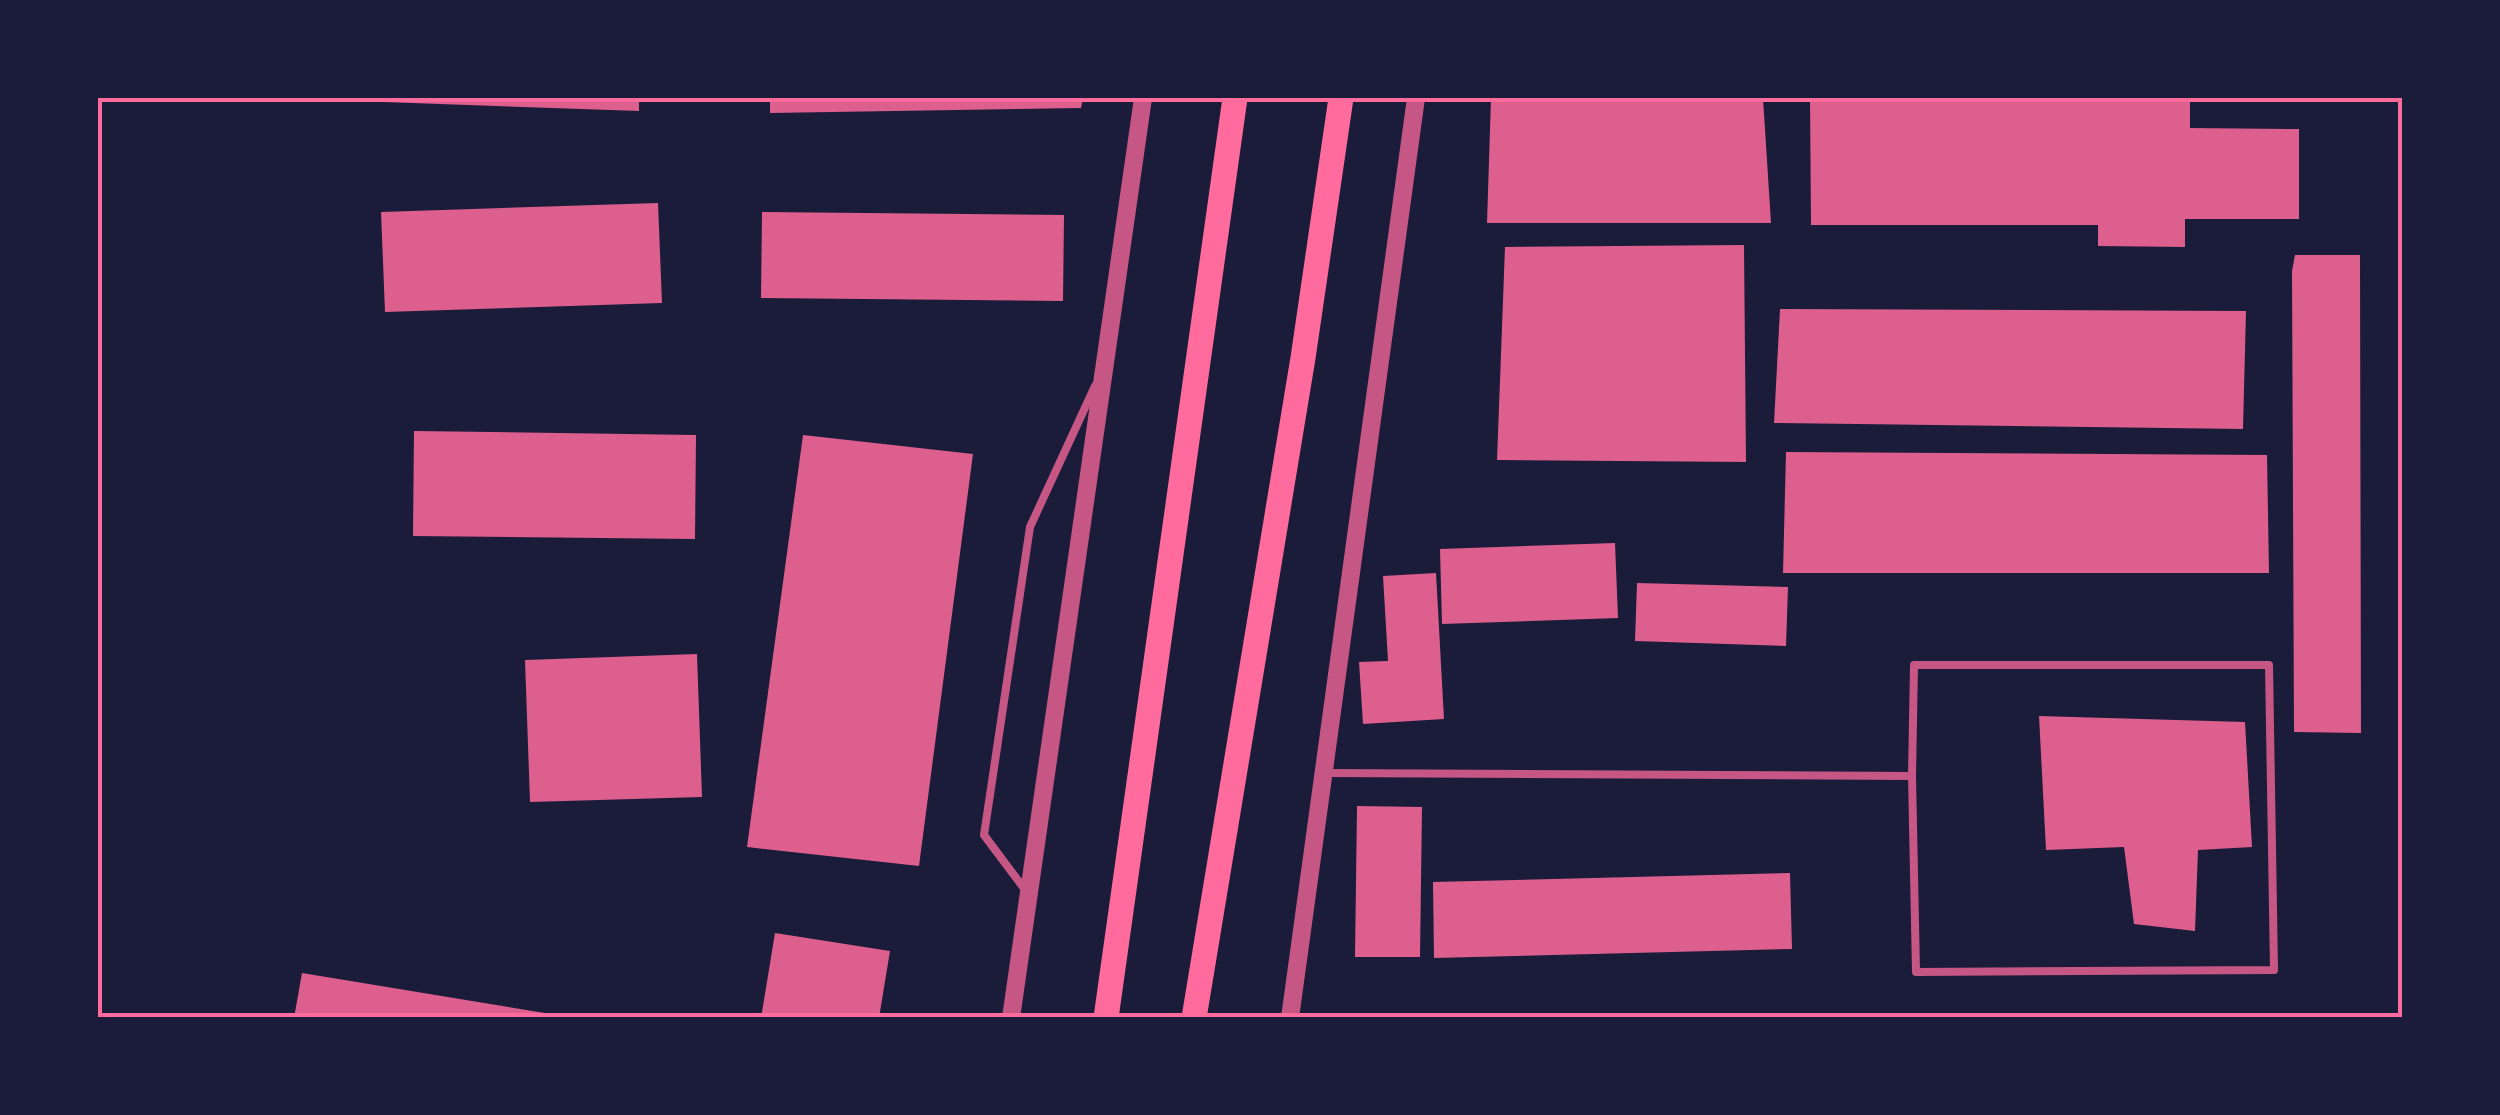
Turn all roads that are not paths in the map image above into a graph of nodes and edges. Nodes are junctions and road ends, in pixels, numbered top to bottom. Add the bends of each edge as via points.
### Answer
1 (1143, 98) edge
2 (1236, 98) edge
3 (1342, 98) edge
4 (1416, 98) edge
5 (1105, 364) junction
6 (1326, 773) junction
7 (1912, 776) junction
8 (1029, 894) junction
9 (1011, 1018) edge
10 (1106, 1018) edge
11 (1194, 1018) edge
12 (1290, 1018) edge

1 - 5 street
2 - 10 main road
3 - 11 main road
4 - 6 street
5 - 8 street
5 - 8 lane via 1030,527 988,804 984,835
6 - 7 lane
6 - 12 street
7 - 7 lane via 1914,665 2269,665 2274,970 1916,972
8 - 9 street

